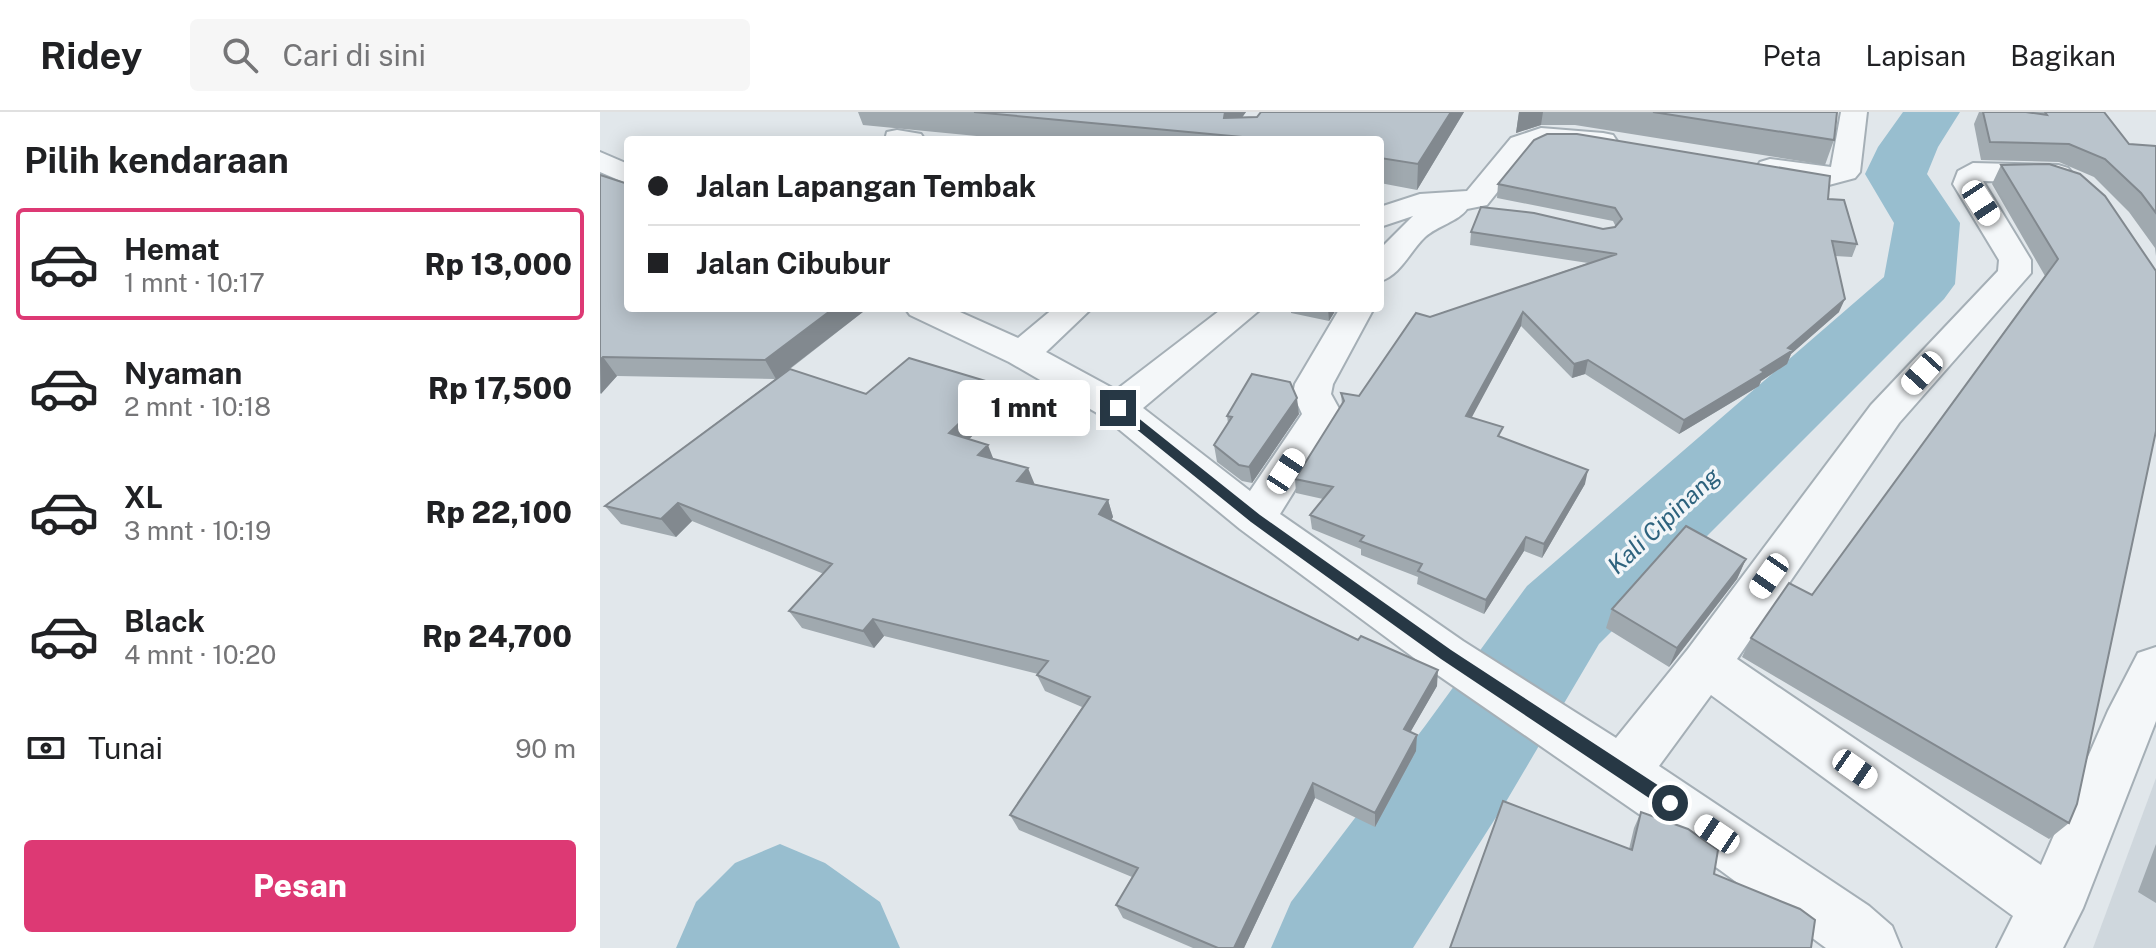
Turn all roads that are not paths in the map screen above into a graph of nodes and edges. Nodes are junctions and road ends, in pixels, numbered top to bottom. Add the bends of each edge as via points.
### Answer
1 (1854, 112) edge
2 (1637, 147) edge
3 (600, 161) edge
4 (1747, 164) edge
5 (624, 173) edge
6 (2085, 184) edge
7 (1501, 211) edge
8 (1384, 216) edge
9 (1384, 266) edge
10 (931, 312) edge
11 (1070, 312) edge
12 (1240, 312) edge
13 (1355, 312) edge
14 (1022, 354) junction
15 (1118, 408) junction
16 (1255, 518) junction
17 (1706, 664) junction
18 (2156, 668) edge
19 (1623, 771) junction
20 (2041, 928) edge
21 (1850, 941) edge

1 - 4 street via 1845,172 1837,176
2 - 8 street via 1541,136 1521,144 1476,199 1420,203
3 - 5 street
6 - 17 street via 2056,174 1973,172 1968,177 2015,260 2014,273 1885,414
7 - 9 street via 1461,208 1433,216 1410,231
10 - 14 street
11 - 14 street
12 - 15 street
13 - 16 street via 1314,384 1312,394 1322,414
14 - 15 street
15 - 16 street
16 - 19 street via 1446,655
17 - 19 street
17 - 20 street
18 - 20 street
19 - 21 street

